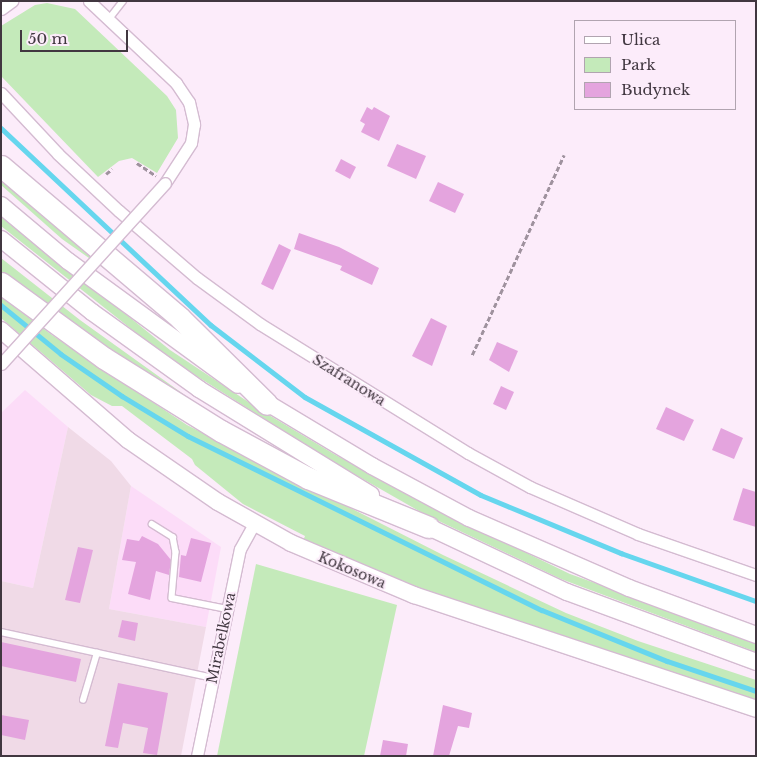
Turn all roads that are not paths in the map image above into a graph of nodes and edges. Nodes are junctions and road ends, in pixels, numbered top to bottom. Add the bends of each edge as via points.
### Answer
1 (12, 1) edge
2 (89, 1) edge
3 (123, 1) edge
4 (1, 9) edge
5 (109, 19) junction
6 (1, 93) edge
7 (1, 166) edge
8 (1, 205) edge
9 (1, 239) edge
10 (1, 283) edge
11 (1, 330) edge
12 (1, 364) edge
13 (267, 404) junction
14 (152, 524) dead end
15 (254, 524) junction
16 (428, 527) junction
17 (756, 575) edge
18 (227, 609) junction
19 (1, 632) edge
20 (756, 635) edge
21 (97, 652) junction
22 (756, 662) edge
23 (213, 678) junction
24 (83, 700) dead end
25 (756, 710) edge
26 (197, 756) edge

1 - 4 street
2 - 5 street
3 - 5 lane
5 - 12 street, bridge via 181,88 192,110 191,143
6 - 17 street, Szafranowa via 58,154 119,211 197,278 260,324 468,453 530,486 631,531
7 - 13 highway via 180,318
8 - 13 main road via 144,318
9 - 16 main road via 92,312 199,389 292,450
10 - 16 highway via 104,358 221,431 308,478
11 - 15 main road, Kokosowa via 128,440
13 - 20 main road via 469,518 578,568
14 - 18 lane via 173,537 176,552 172,598
15 - 18 street, Mirabelkowa via 240,549
15 - 25 main road, Kokosowa via 346,568 414,595
16 - 22 main road via 567,592
18 - 23 street, Mirabelkowa
19 - 21 lane
21 - 23 lane
21 - 24 lane
23 - 26 street, Mirabelkowa

